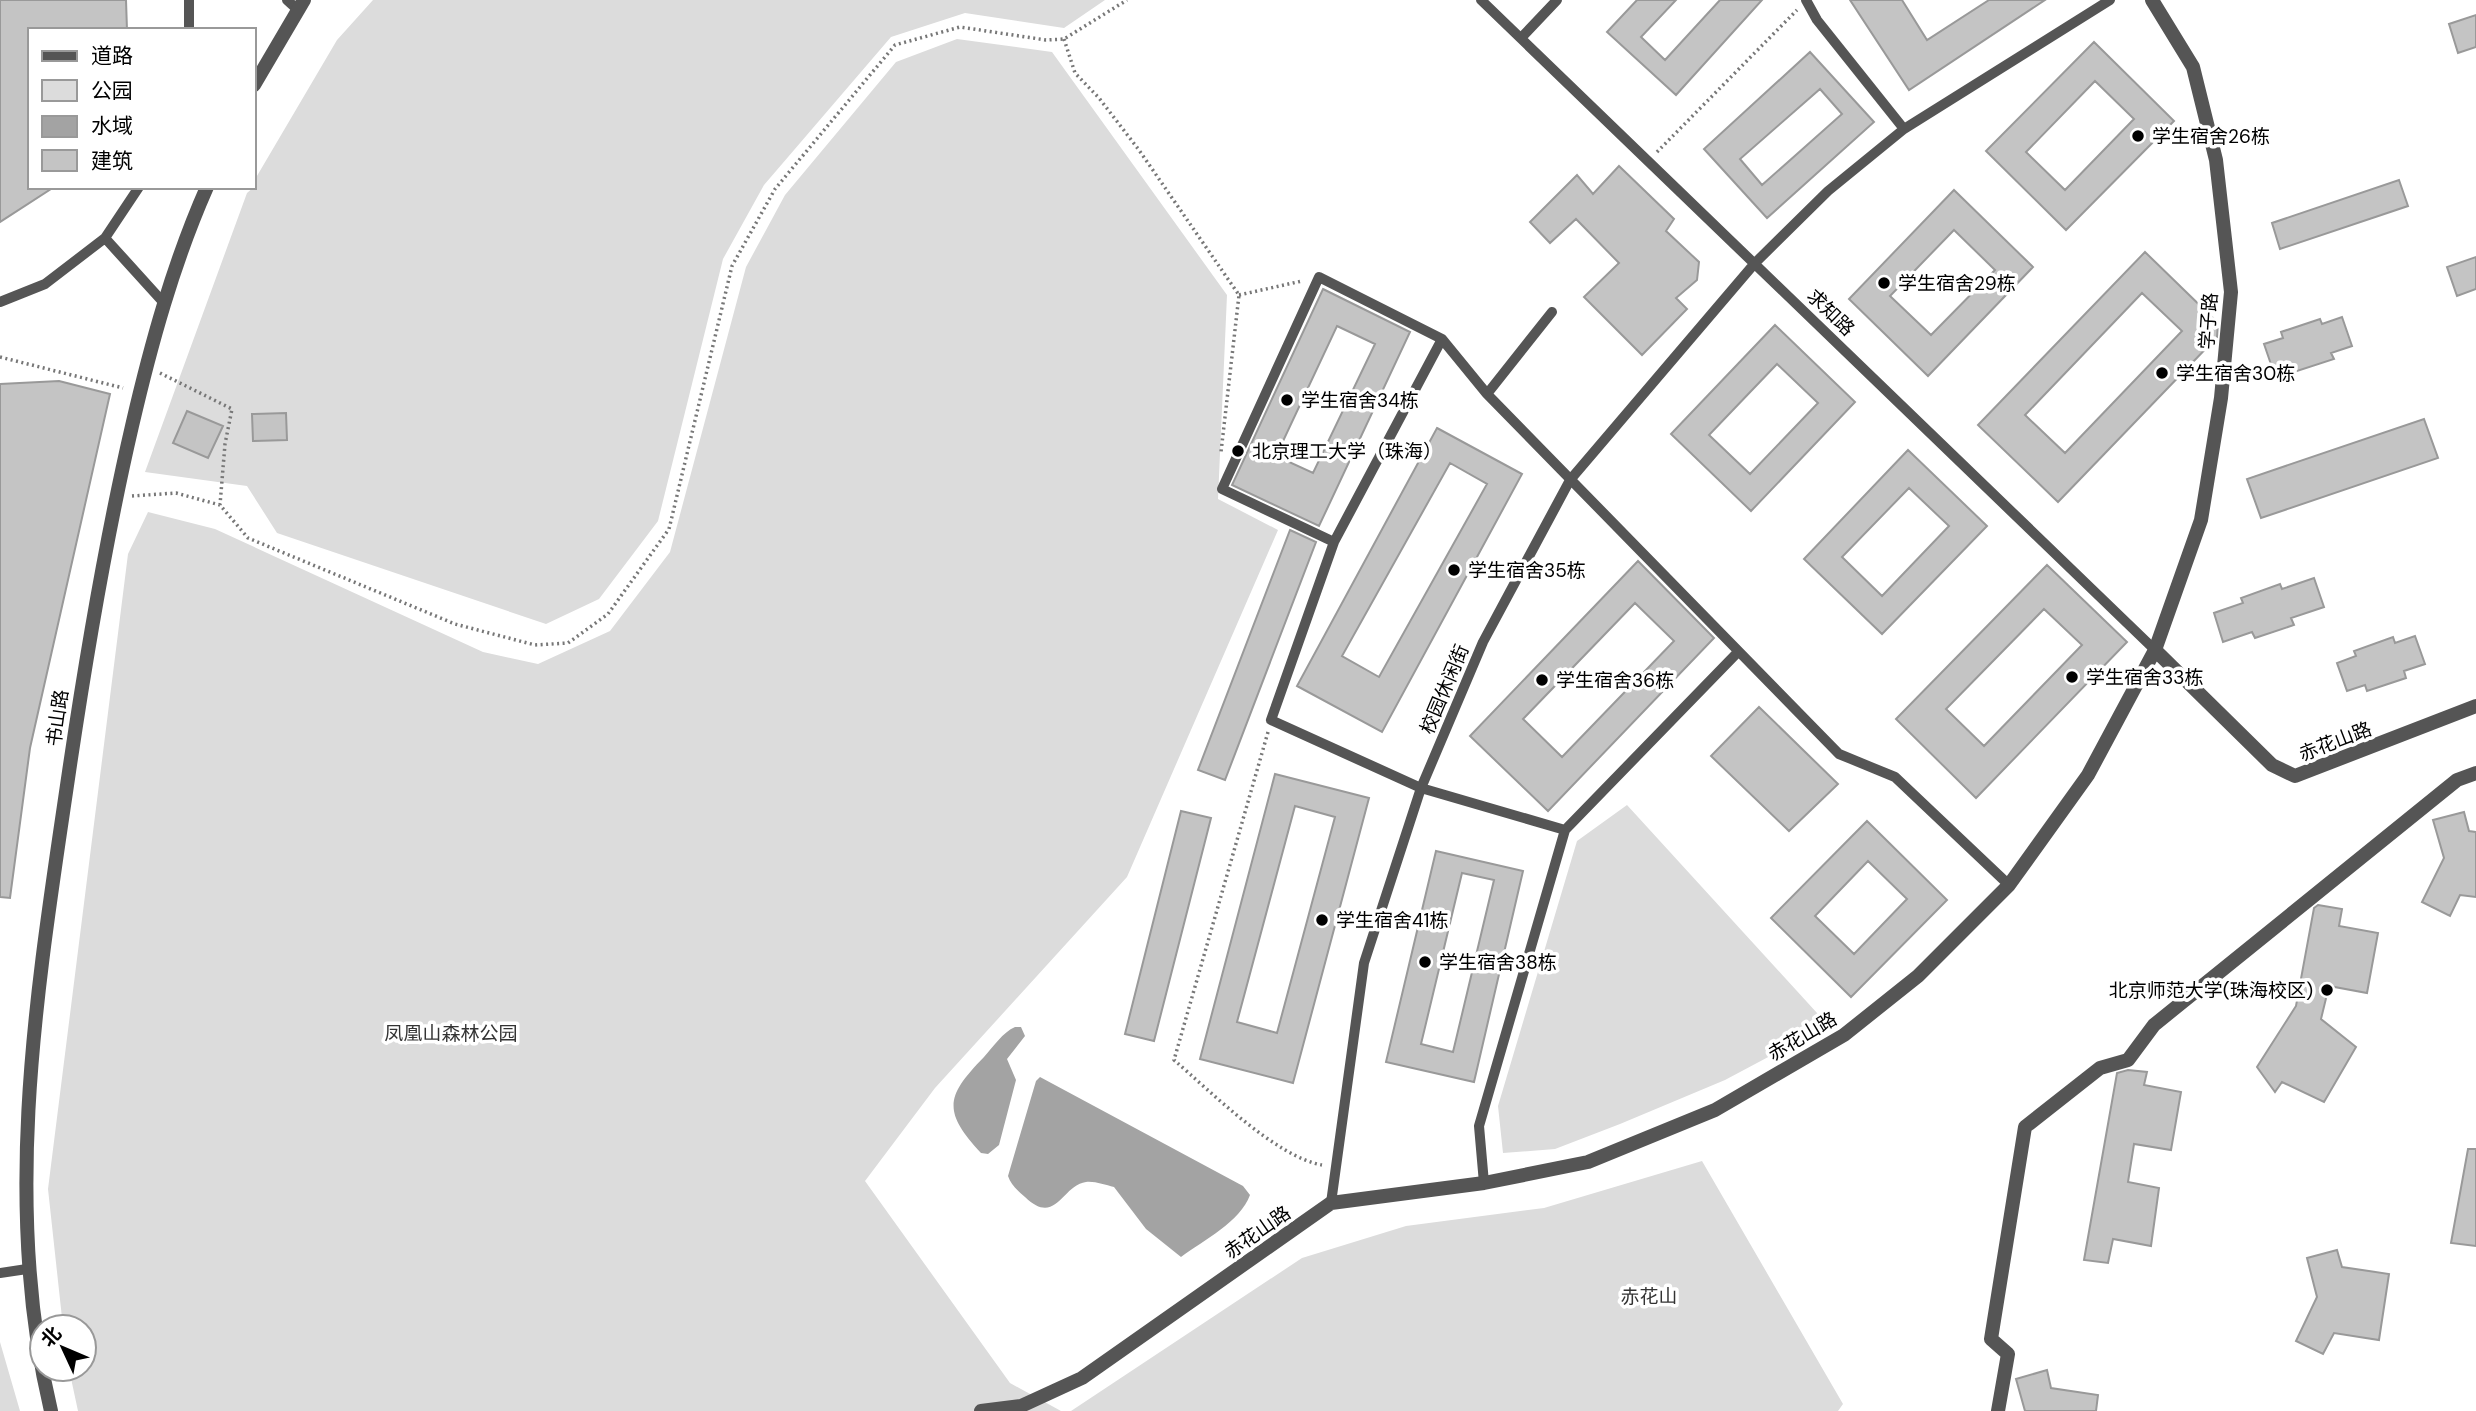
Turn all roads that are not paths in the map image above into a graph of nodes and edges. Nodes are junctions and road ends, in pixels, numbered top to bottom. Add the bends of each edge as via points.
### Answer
1 (189, 0) edge
2 (287, 0) edge
3 (1481, 0) edge
4 (1557, 0) edge
5 (1806, 0) edge
6 (2110, 0) edge
7 (2152, 0) edge
8 (301, 5) edge
9 (188, 28) edge
10 (1521, 38) junction
11 (256, 82) edge
12 (1905, 129) junction
13 (138, 189) edge
14 (206, 189) edge
15 (105, 238) junction
16 (1755, 263) junction
17 (0, 302) edge
18 (163, 302) junction
19 (1552, 312) dead end
20 (1442, 339) junction
21 (1487, 394) junction
22 (1570, 480) junction
23 (1334, 542) junction
24 (2155, 650) junction
25 (1737, 653) junction
26 (2476, 706) edge
27 (2476, 773) edge
28 (1421, 788) junction
29 (1564, 830) junction
30 (2009, 886) junction
31 (1484, 1183) junction
32 (1331, 1203) junction
33 (27, 1269) junction
34 (0, 1273) edge
35 (51, 1411) edge
36 (981, 1411) edge
37 (1998, 1411) edge

1 - 9 lane
2 - 8 lane
3 - 10 lane, 求知路
4 - 10 lane
5 - 12 lane
6 - 12 lane, 校园休闲街
7 - 24 street, 学子路 via 2193,67 2216,160 2231,292 2221,398 2201,520
8 - 11 street
10 - 16 lane, 求知路
12 - 16 lane, 校园休闲街 via 1828,191
13 - 15 lane
14 - 18 street, 书山路
15 - 17 lane via 45,284
15 - 18 lane
16 - 22 lane, 校园休闲街
16 - 24 lane, 求知路
18 - 33 street, 书山路 via 116,498 85,666 40,981 25,1165
19 - 21 lane
20 - 21 lane
20 - 23 lane
20 - 23 lane via 1319,277 1222,489
21 - 22 lane
22 - 25 lane
22 - 28 lane, 校园休闲街 via 1483,642
23 - 28 lane via 1271,720
24 - 26 street, 赤花山路 via 2272,765 2295,776
24 - 30 street, 赤花山路 via 2088,775
25 - 29 lane
25 - 30 lane via 1839,754 1895,777
27 - 37 street via 2457,780 2154,1025 2128,1060 2100,1068 2025,1127 1992,1339 2008,1354
28 - 29 lane
28 - 32 lane, 校园休闲街 via 1364,963
29 - 31 lane via 1479,1126
30 - 31 street, 赤花山路 via 1918,976 1844,1035 1715,1110 1588,1162
31 - 32 street, 赤花山路
32 - 36 street, 赤花山路 via 1082,1378 1021,1406
33 - 34 lane
33 - 35 street

